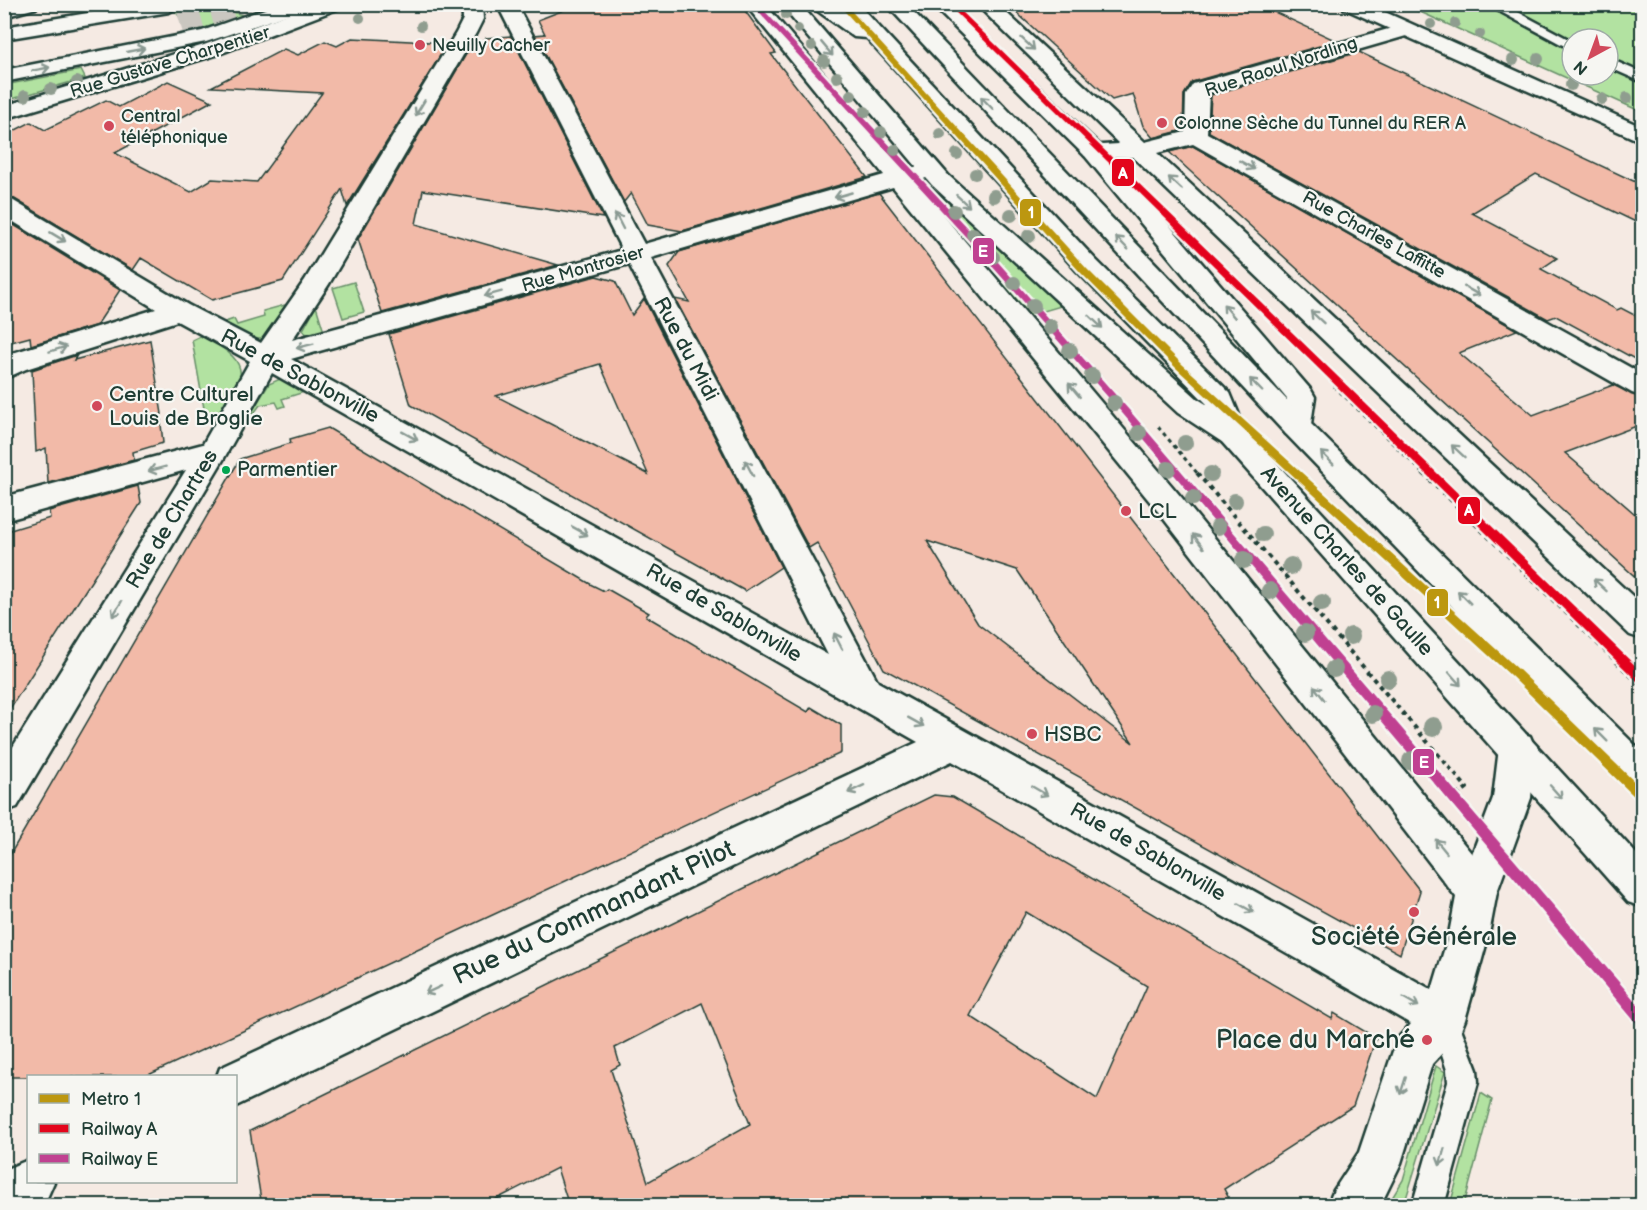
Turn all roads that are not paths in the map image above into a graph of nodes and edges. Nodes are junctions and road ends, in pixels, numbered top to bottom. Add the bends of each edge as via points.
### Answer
1 (29, 4) edge
2 (300, 4) edge
3 (333, 4) edge
4 (754, 4) edge
5 (789, 4) edge
6 (817, 4) edge
7 (847, 4) edge
8 (895, 4) edge
9 (940, 4) edge
10 (985, 4) edge
11 (1350, 4) edge
12 (1492, 4) edge
13 (507, 5) edge
14 (472, 9) edge
15 (4, 11) edge
16 (174, 14) edge
17 (1406, 30) junction
18 (4, 33) edge
19 (1560, 40) edge
20 (887, 51) junction
21 (4, 56) edge
22 (1620, 68) edge
23 (4, 76) edge
24 (1642, 78) edge
25 (4, 112) edge
26 (1642, 135) edge
27 (1196, 136) junction
28 (1141, 150) junction
29 (1093, 152) junction
30 (922, 160) junction
31 (899, 179) junction
32 (4, 205) edge
33 (636, 254) junction
34 (179, 311) junction
35 (267, 356) junction
36 (4, 370) edge
37 (1642, 386) edge
38 (1296, 427) junction
39 (1232, 434) junction
40 (213, 452) junction
41 (4, 508) edge
42 (1642, 625) edge
43 (865, 693) junction
44 (953, 743) junction
45 (1517, 748) junction
46 (1642, 777) edge
47 (4, 795) edge
48 (1642, 888) edge
49 (1477, 892) junction
50 (1444, 1020) junction
51 (237, 1084) edge
52 (29, 1183) edge
53 (4, 1194) edge
54 (1350, 1206) edge
55 (1428, 1206) edge

1 - 15 main road
23 -> 2 main road via 206,36
3 - 25 main road, Rue Gustave Charpentier via 235,43
4 - 31 main road
5 -> 30 main road, Avenue Charles de Gaulle
6 - 20 main road
7 - 20 main road
38 -> 8 main road
9 - 29 main road
10 -> 28 main road
11 - 17 main road
12 - 19 lane
13 - 14 main road
33 -> 13 main road, Rue du Midi
14 -> 35 main road, Rue de Chartres via 466,33 316,284
16 - 18 main road
16 - 21 main road
17 - 26 main road
17 - 27 main road, Rue Raoul Nordling via 1201,89 1197,95
20 - 39 main road via 1086,265 1220,400
22 - 24 lane
27 - 28 main road
27 -> 37 main road, Rue Charles Laffitte
28 - 29 main road
42 -> 28 main road
38 -> 29 main road via 1301,397
30 - 31 main road via 923,167 918,173
30 -> 39 main road, Avenue Charles de Gaulle via 1188,406
31 -> 33 main road, Rue Montrosier
49 -> 31 main road via 1171,506
32 -> 34 main road, Rue de Sablonville
33 -> 35 main road, Rue Montrosier
43 -> 33 main road, Rue du Midi
34 - 35 main road, Rue de Sablonville
36 -> 34 main road via 16,362
35 - 40 main road, Rue de Chartres
35 -> 43 main road, Rue de Sablonville
46 -> 38 main road
39 -> 45 main road, Avenue Charles de Gaulle
40 -> 41 main road
40 -> 47 main road, Rue de Chartres
43 -> 44 main road, Rue de Sablonville
44 -> 50 main road, Rue de Sablonville
44 -> 51 main road, Rue du Commandant Pilot
45 -> 48 main road, Avenue Charles de Gaulle
45 - 49 main road via 1512,798
49 - 50 main road
50 -> 54 main road via 1415,1050 1378,1163
50 -> 55 lane via 1463,1082
52 - 53 main road

